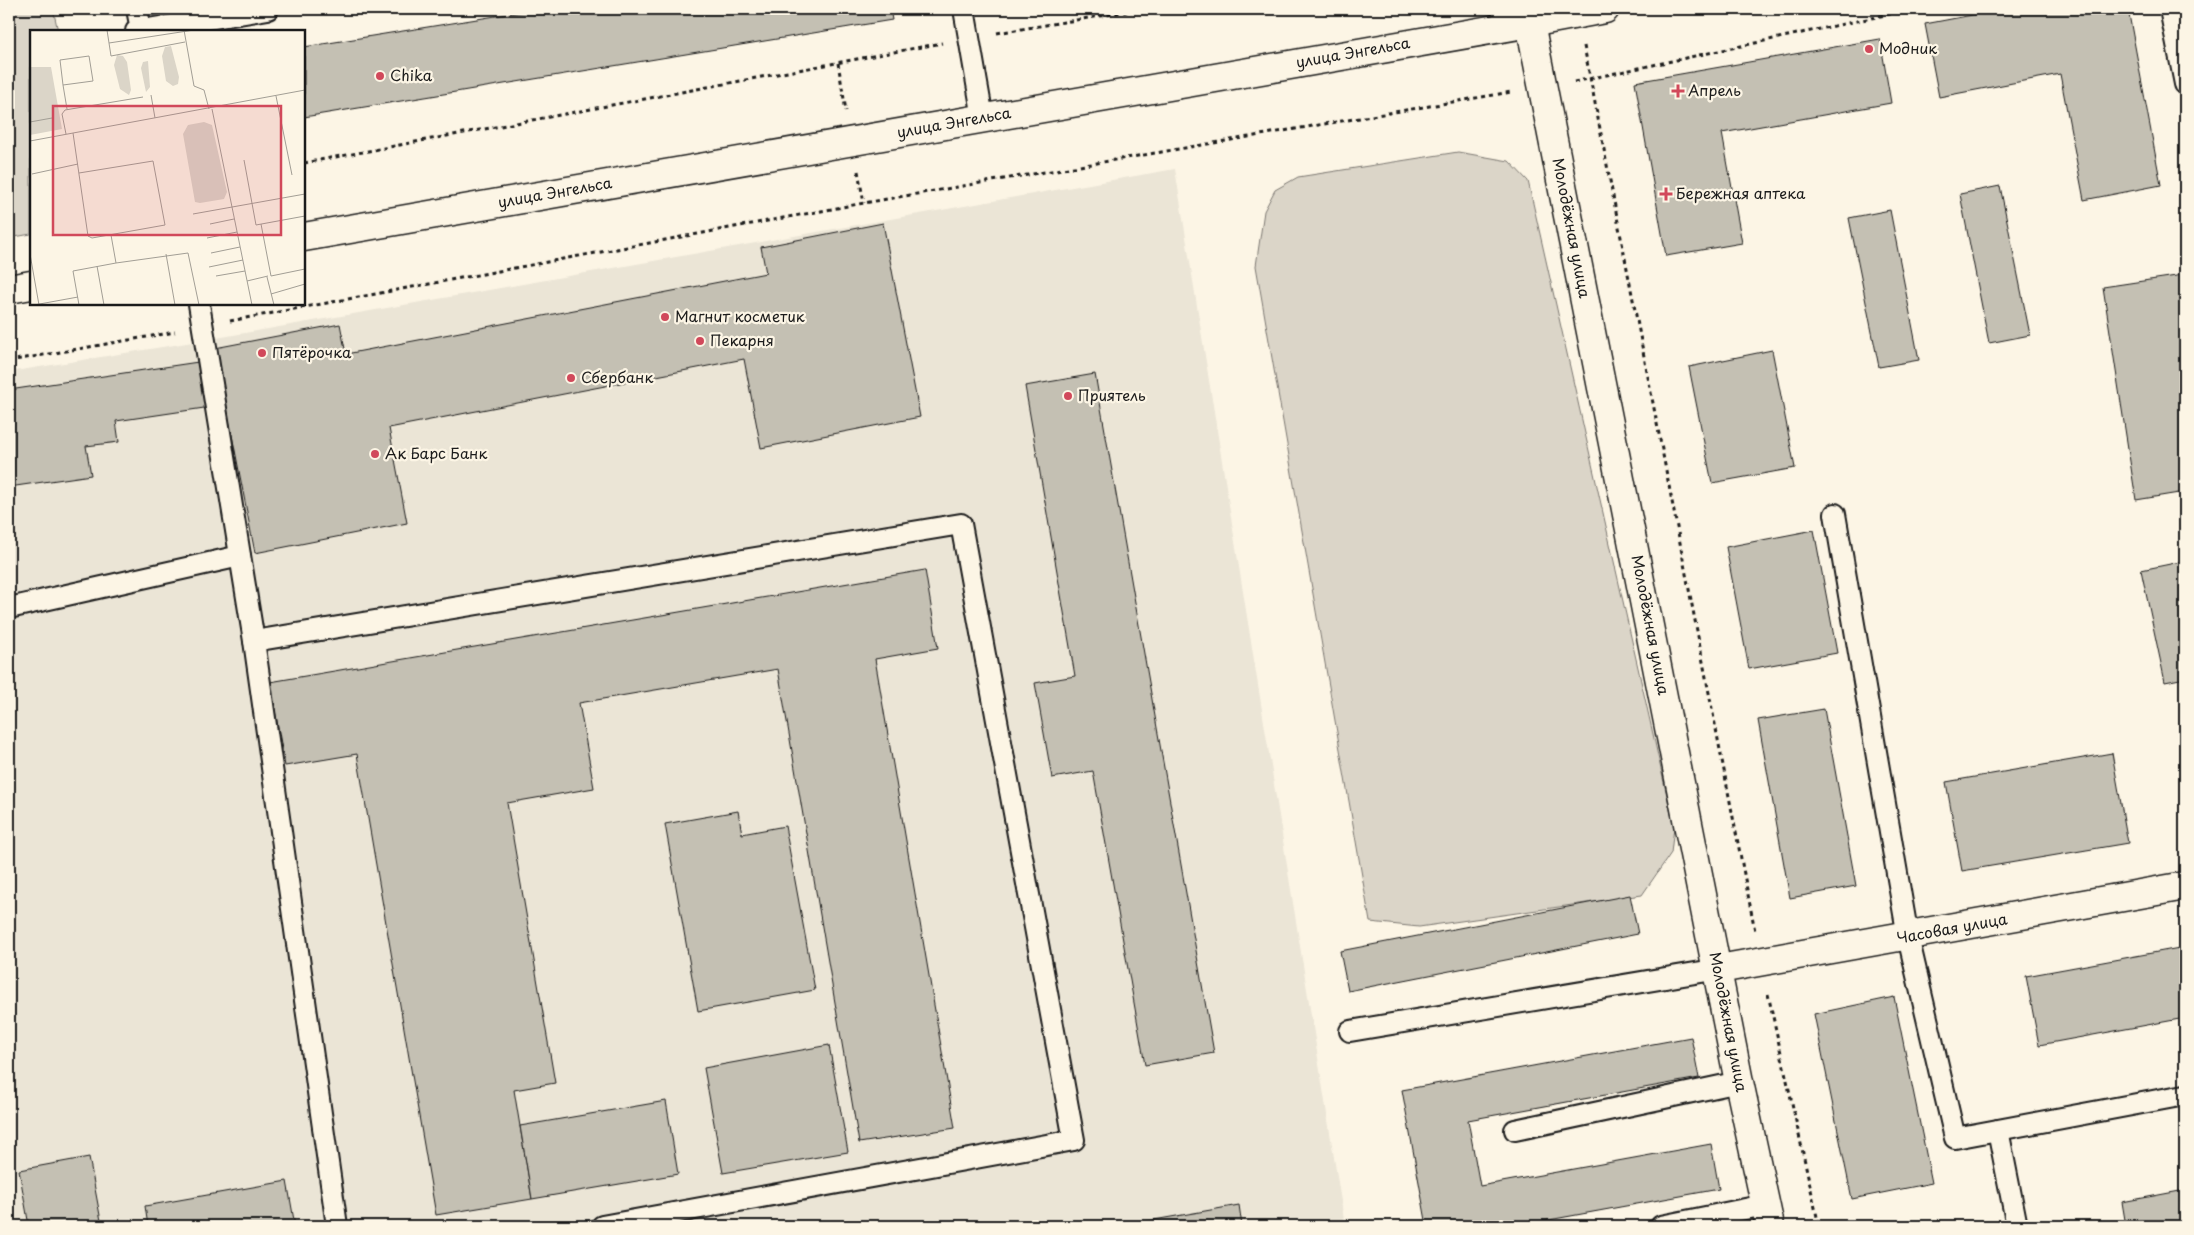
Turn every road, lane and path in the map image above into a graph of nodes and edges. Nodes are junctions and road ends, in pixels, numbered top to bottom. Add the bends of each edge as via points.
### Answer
1 (137, 9) edge
2 (268, 9) edge
3 (964, 9) edge
4 (1143, 9) edge
5 (1605, 9) edge
6 (1913, 9) edge
7 (2170, 9) edge
8 (1578, 14) junction
9 (1513, 20) edge
10 (138, 30) edge
11 (144, 30) edge
12 (969, 38) junction
13 (1589, 79) junction
14 (2185, 84) edge
15 (1543, 87) junction
16 (983, 118) junction
17 (305, 163) edge
18 (305, 237) edge
19 (30, 285) edge
20 (9, 289) edge
21 (199, 305) edge
22 (203, 327) junction
23 (9, 361) edge
24 (1835, 514) dead end
25 (240, 556) junction
26 (9, 608) edge
27 (254, 641) junction
28 (2185, 886) edge
29 (1908, 937) junction
30 (1761, 962) junction
31 (1719, 970) junction
32 (1350, 1031) dead end
33 (1739, 1082) junction
34 (2185, 1094) edge
35 (1515, 1130) dead end
36 (1998, 1130) junction
37 (1768, 1216) edge
38 (337, 1226) edge
39 (602, 1226) edge
40 (1661, 1226) edge
41 (1819, 1226) edge
42 (2017, 1226) edge

1 - 10 lane
2 - 11 lane
3 - 12 lane
4 - 12 path
5 - 8 main road, улица Энгельса
6 - 13 path
7 - 14 lane
8 - 9 main road, улица Энгельса
8 - 13 path
9 - 15 main road, Молодёжная улица
9 - 16 main road, улица Энгельса
12 - 16 lane
12 - 17 path
13 - 15 path
13 - 30 path
15 - 22 path via 864,203
15 - 31 main road, Молодёжная улица
16 - 18 main road, улица Энгельса
19 - 20 main road
21 - 22 lane
22 - 23 path
22 - 25 lane
24 - 29 lane
25 - 26 lane
25 - 27 lane
27 - 38 lane
27 - 39 lane via 961,524 1074,1140
28 - 29 main road, Часовая улица
29 - 30 main road, Часовая улица
29 - 36 lane via 1955,1138
30 - 31 main road, Часовая улица
30 - 41 path
31 - 32 lane
31 - 33 main road, Молодёжная улица
33 - 35 lane
33 - 37 main road, Молодёжная улица
34 - 36 lane
36 - 42 lane
37 - 40 lane

